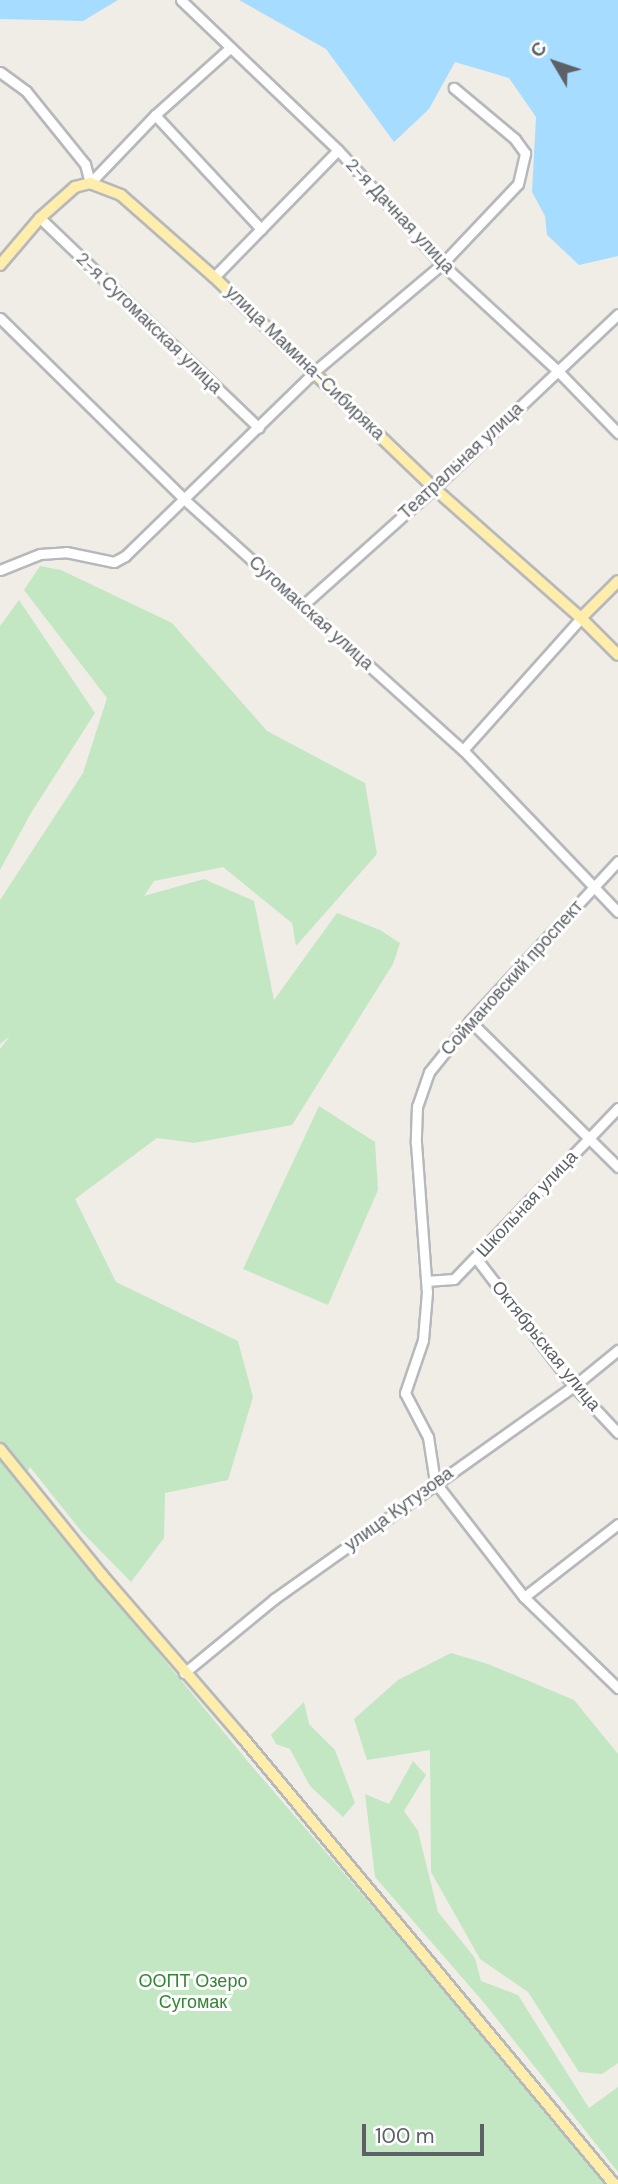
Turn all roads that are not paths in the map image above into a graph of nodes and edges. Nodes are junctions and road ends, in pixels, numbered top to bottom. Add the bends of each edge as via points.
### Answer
1 (181, 0) edge
2 (230, 48) junction
3 (0, 72) edge
4 (454, 88) dead end
5 (155, 115) junction
6 (338, 150) junction
7 (90, 183) junction
8 (40, 218) junction
9 (261, 229) junction
10 (442, 264) junction
11 (0, 265) edge
12 (214, 277) junction
13 (618, 314) edge
14 (0, 318) edge
15 (557, 370) junction
16 (315, 371) junction
17 (259, 428) junction
18 (618, 433) edge
19 (435, 488) junction
20 (185, 499) junction
21 (0, 570) edge
22 (618, 581) edge
23 (302, 606) junction
24 (581, 618) junction
25 (618, 655) edge
26 (463, 750) junction
27 (618, 861) edge
28 (592, 888) junction
29 (618, 912) edge
30 (470, 1021) junction
31 (618, 1108) edge
32 (588, 1139) junction
33 (618, 1167) edge
34 (476, 1258) junction
35 (426, 1281) junction
36 (618, 1350) edge
37 (574, 1386) junction
38 (618, 1433) edge
39 (0, 1449) edge
40 (435, 1482) junction
41 (618, 1524) edge
42 (524, 1597) junction
43 (184, 1673) junction
44 (618, 1688) edge
45 (614, 2184) edge

1 - 2 street, 2-я Дачная улица
2 - 5 street
2 - 6 street, 2-я Дачная улица
3 - 7 street via 26,91 85,164
4 - 10 street via 515,139 525,153 517,184
5 - 7 street
5 - 9 street
6 - 9 street
6 - 10 street, 2-я Дачная улица
7 - 8 main road via 75,187
7 - 12 main road, улица Мамина-Сибиряка via 121,195
8 - 11 main road
8 - 17 street, 2-я Сугомакская улица
9 - 12 street
10 - 15 street, 2-я Дачная улица
10 - 16 street
12 - 16 main road, улица Мамина-Сибиряка
13 - 15 street, Театральная улица
14 - 20 street, Сугомакская улица
15 - 18 street, 2-я Дачная улица
15 - 19 street, Театральная улица
16 - 17 street
16 - 19 main road, улица Мамина-Сибиряка
17 - 20 street
19 - 23 street, Театральная улица
19 - 24 main road, улица Мамина-Сибиряка
20 - 21 street via 114,562 66,552 40,554
20 - 23 street, Сугомакская улица
22 - 24 main road
23 - 26 street, Сугомакская улица
24 - 25 main road, улица Мамина-Сибиряка
24 - 26 street
26 - 28 street, Сугомакская улица
27 - 28 street, Соймановский проспект
28 - 29 street, Сугомакская улица
28 - 30 street, Соймановский проспект
30 - 32 street
30 - 35 street, Соймановский проспект via 429,1072 417,1105
31 - 32 street, Школьная улица
32 - 33 street
32 - 34 street, Школьная улица
34 - 35 street, Школьная улица via 454,1279
34 - 37 street, Октябрьская улица
35 - 40 street, Соймановский проспект via 423,1340 405,1393 428,1437
36 - 37 street, улица Кутузова
37 - 38 street, Октябрьская улица
37 - 40 street, улица Кутузова
39 - 43 main road
40 - 42 street
40 - 43 street, улица Кутузова via 274,1599
41 - 42 street
42 - 44 street
43 - 45 main road

